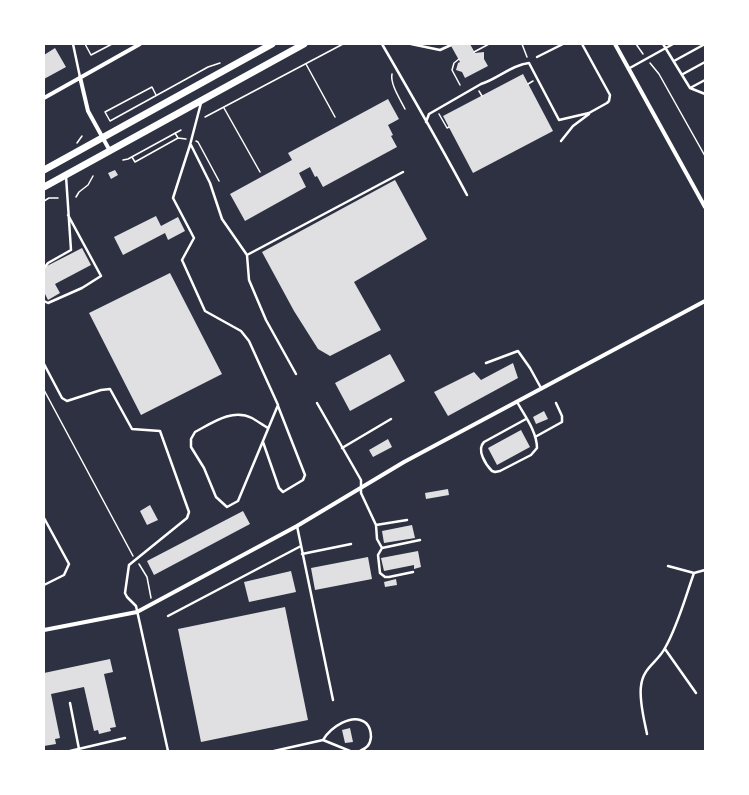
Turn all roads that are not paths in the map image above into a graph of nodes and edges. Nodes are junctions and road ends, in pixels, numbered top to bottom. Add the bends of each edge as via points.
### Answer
1 (73, 44) edge
2 (140, 44) edge
3 (272, 44) edge
4 (304, 44) edge
5 (382, 44) edge
6 (411, 44) edge
7 (563, 44) edge
8 (582, 44) edge
9 (615, 44) edge
10 (663, 44) edge
11 (673, 44) edge
12 (705, 44) edge
13 (451, 45) edge
14 (666, 48) junction
15 (538, 57) dead end
16 (674, 61) junction
17 (705, 62) edge
18 (628, 69) junction
19 (683, 74) junction
20 (80, 77) junction
21 (705, 80) edge
22 (690, 88) junction
23 (705, 94) edge
24 (44, 98) edge
25 (201, 101) junction
26 (589, 113) junction
27 (426, 122) junction
28 (102, 137) junction
29 (561, 141) dead end
30 (190, 145) junction
31 (110, 151) junction
32 (44, 170) edge
33 (403, 172) dead end
34 (66, 175) junction
35 (44, 187) edge
36 (467, 195) dead end
37 (705, 207) edge
38 (68, 215) junction
39 (247, 255) junction
40 (45, 267) dead end
41 (44, 301) edge
42 (705, 301) edge
43 (486, 363) dead end
44 (44, 364) edge
45 (296, 374) dead end
46 (541, 389) junction
47 (517, 402) junction
48 (317, 403) dead end
49 (556, 403) dead end
50 (278, 405) junction
51 (391, 419) dead end
52 (526, 419) junction
53 (268, 428) junction
54 (535, 437) junction
55 (263, 441) junction
56 (342, 448) junction
57 (361, 487) junction
58 (44, 518) edge
59 (408, 520) dead end
60 (376, 525) junction
61 (297, 526) junction
62 (420, 540) dead end
63 (351, 544) dead end
64 (301, 546) junction
65 (382, 548) junction
66 (302, 554) junction
67 (668, 566) dead end
68 (705, 570) edge
69 (413, 572) dead end
70 (694, 573) junction
71 (44, 585) edge
72 (137, 612) junction
73 (168, 616) dead end
74 (44, 630) edge
75 (665, 649) junction
76 (696, 693) dead end
77 (333, 700) dead end
78 (70, 704) dead end
79 (647, 734) dead end
80 (125, 738) dead end
81 (323, 740) junction
82 (79, 749) junction
83 (70, 751) edge
84 (168, 751) edge
85 (274, 751) edge
86 (350, 751) edge
87 (360, 751) edge

1 - 20 lane
2 - 20 street
3 - 28 main road
4 - 25 main road
5 - 27 lane
6 - 13 lane via 440,50
7 - 15 lane
8 - 26 lane via 610,95 607,103
9 - 18 street
10 - 14 lane
11 - 14 lane
12 - 16 lane
14 - 16 lane
14 - 18 lane
16 - 19 lane
17 - 19 lane
18 - 37 street
19 - 22 lane
20 - 24 street
20 - 28 street via 88,111
21 - 22 lane
22 - 23 lane
25 - 30 lane
25 - 31 main road
26 - 27 lane via 559,120 528,63 481,84 429,114
26 - 29 lane via 573,126
27 - 36 lane
28 - 31 street
28 - 32 main road
30 - 39 lane via 210,183 222,218
30 - 50 lane via 173,198 194,238 182,260 205,311 241,331 249,341
31 - 34 main road
33 - 39 lane
34 - 35 main road
34 - 38 lane
38 - 40 lane via 71,250
38 - 41 lane via 101,276 48,303
39 - 45 lane via 249,280 266,320
42 - 46 street
43 - 46 lane via 518,351
44 - 72 lane via 62,398 67,401 110,389 132,429 160,431 189,512 187,518 129,565 125,593 136,606
46 - 47 street
47 - 52 lane
47 - 57 street
48 - 56 lane
49 - 54 lane via 562,422
50 - 53 lane
50 - 55 lane via 305,475 303,480 283,492 279,488
51 - 56 lane
52 - 54 lane
52 - 54 lane via 484,442 480,452 490,469 500,471 534,453 537,448
53 - 55 lane
53 - 55 lane via 251,417 237,415 224,417 192,435 191,447 204,468 216,497 227,507 238,501
56 - 57 lane via 361,480
57 - 60 lane via 361,493
57 - 61 street
58 - 71 lane via 69,564 64,574
59 - 60 lane
60 - 65 lane via 377,539
61 - 64 lane
61 - 72 street
62 - 65 lane
63 - 66 lane
64 - 66 lane
64 - 73 lane
65 - 69 lane via 378,555 382,575 389,577
66 - 77 lane
67 - 70 lane
68 - 70 lane
70 - 75 lane
72 - 74 street
72 - 84 lane
75 - 76 lane
75 - 79 lane via 646,670 641,686
78 - 82 lane
80 - 82 lane
81 - 85 lane
81 - 86 lane
81 - 87 lane via 327,733 340,724 360,720 368,725 371,734 370,744
82 - 83 lane

